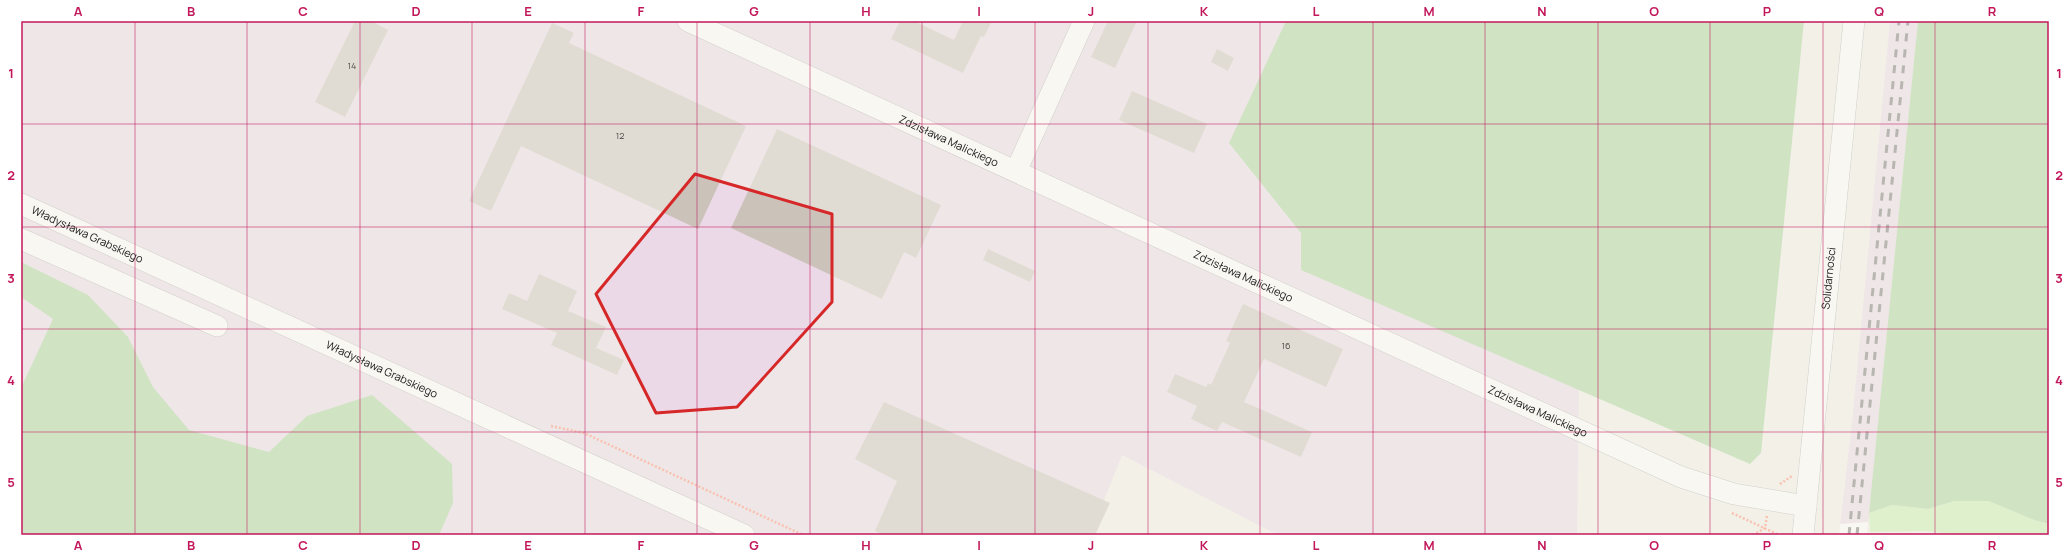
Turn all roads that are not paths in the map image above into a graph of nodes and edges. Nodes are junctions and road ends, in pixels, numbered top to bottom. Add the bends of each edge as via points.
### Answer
1 (688, 21) edge
2 (1084, 21) edge
3 (1854, 21) edge
4 (1016, 171) junction
5 (21, 204) edge
6 (21, 238) edge
7 (217, 326) dead end
8 (1806, 506) junction
9 (744, 535) edge
10 (1803, 535) edge

1 - 4 street, Zdzisława Malickiego
2 - 4 street
3 - 8 street, Solidarności
4 - 8 street, Zdzisława Malickiego via 1681,477 1734,494
5 - 9 street, Władysława Grabskiego
6 - 7 street
8 - 10 street, Solidarności

